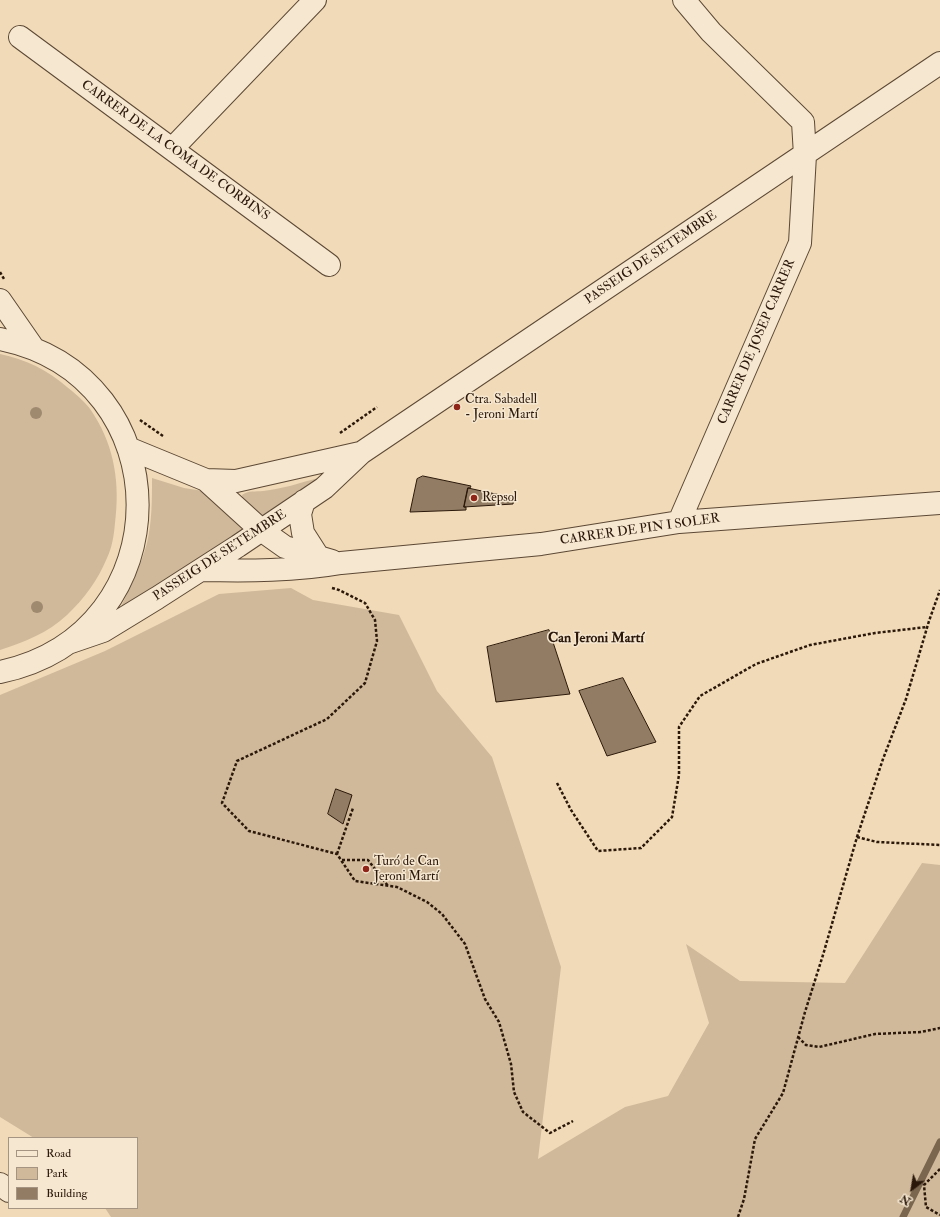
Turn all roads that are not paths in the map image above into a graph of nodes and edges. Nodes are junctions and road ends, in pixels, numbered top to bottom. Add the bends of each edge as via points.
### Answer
1 (315, 0) edge
2 (684, 0) edge
3 (20, 38) dead end
4 (940, 63) edge
5 (172, 149) junction
6 (805, 155) junction
7 (329, 265) dead end
8 (4, 293) edge
9 (0, 339) edge
10 (34, 349) junction
11 (128, 448) junction
12 (361, 453) junction
13 (206, 480) junction
14 (304, 501) junction
15 (939, 501) edge
16 (679, 522) junction
17 (261, 530) junction
18 (319, 558) junction
19 (341, 563) junction
20 (201, 570) junction
21 (68, 643) junction
22 (0, 672) edge
23 (0, 1184) edge
24 (8, 1190) edge

1 - 5 street
2 - 6 street, CARRER DE JOSEP CARRER via 711,32 803,122
3 - 5 street, CARRER DE LA COMA DE CORBINS
4 - 6 street, PASSEIG DE SETEMBRE
5 - 7 street, CARRER DE LA COMA DE CORBINS
6 - 12 street, PASSEIG DE SETEMBRE
6 - 16 street, CARRER DE JOSEP CARRER via 800,243
8 - 10 street
9 - 10 street
10 - 11 street via 62,364 97,394 115,420
11 - 13 street, PASSEIG DE SETEMBRE
11 - 21 street via 137,486 138,512 136,537 129,562 105,607 88,627
12 - 13 street, PASSEIG DE SETEMBRE via 236,481
12 - 14 street, PASSEIG DE SETEMBRE via 324,488
13 - 17 street, CARRER DE PIN I SOLER
14 - 17 street, PASSEIG DE SETEMBRE
14 - 18 street via 300,514 303,533
15 - 16 street, CARRER DE PIN I SOLER
16 - 19 street, CARRER DE PIN I SOLER via 541,544
17 - 18 street, CARRER DE PIN I SOLER via 285,547
17 - 20 street, PASSEIG DE SETEMBRE
18 - 19 street, CARRER DE PIN I SOLER
19 - 20 street, CARRER DE PIN I SOLER via 319,567 249,571
20 - 21 street, PASSEIG DE SETEMBRE via 102,631
21 - 22 street via 42,659
23 - 24 street

